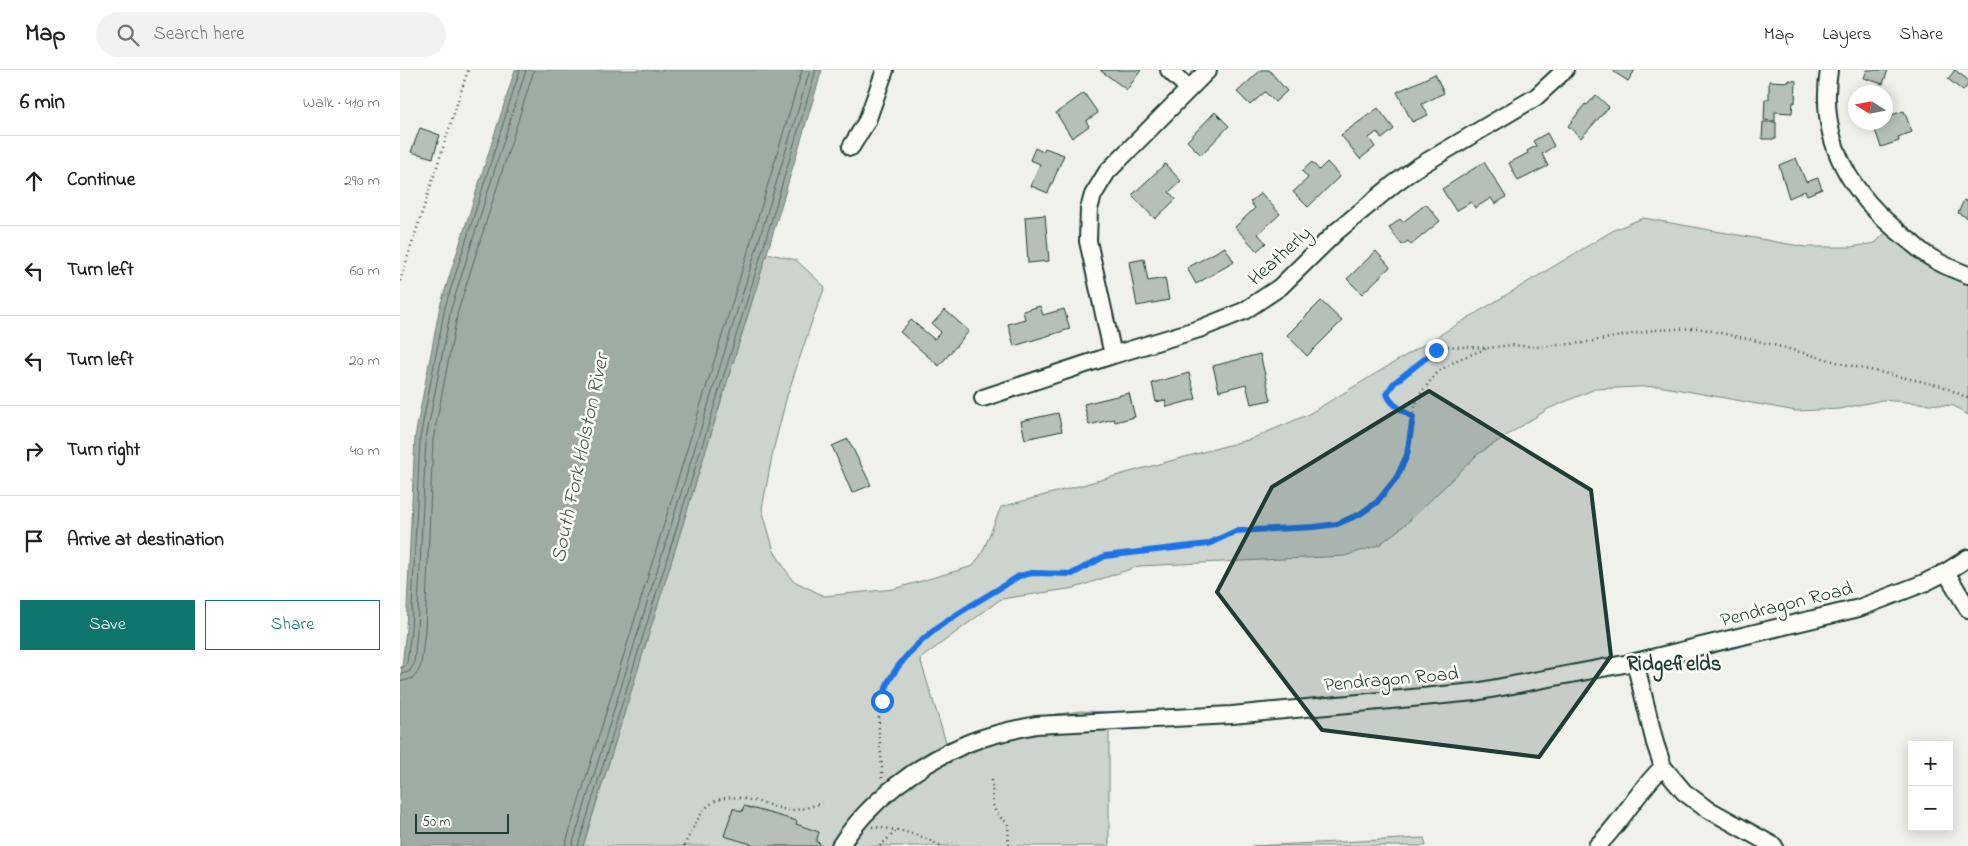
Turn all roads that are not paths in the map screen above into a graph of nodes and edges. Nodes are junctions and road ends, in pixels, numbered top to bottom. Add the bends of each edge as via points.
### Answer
1 (885, 70) edge
2 (1169, 70) edge
3 (1208, 70) edge
4 (1565, 70) edge
5 (1829, 70) edge
6 (1189, 89) junction
7 (851, 148) dead end
8 (1968, 275) edge
9 (1113, 355) junction
10 (983, 398) dead end
11 (1968, 558) edge
12 (1946, 572) junction
13 (1968, 609) edge
14 (1635, 662) junction
15 (1663, 767) junction
16 (840, 846) edge
17 (1597, 846) edge
18 (1774, 846) edge

1 - 7 street via 868,121
2 - 6 street
3 - 6 street
4 - 9 street, Heatherly via 1536,97 1394,184 1343,226 1280,287 1244,311 1199,329
5 - 8 street via 1828,120 1838,154 1854,186 1882,220 1928,257
6 - 9 street via 1107,172 1093,195 1088,218 1088,242
9 - 10 street, Heatherly
11 - 12 street, Pendragon Road
12 - 13 street
12 - 14 street, Pendragon Road via 1859,608
14 - 15 street
14 - 16 street, Pendragon Road via 1475,692 1232,715 1036,725 1004,731 966,744 918,770 890,790 854,826
15 - 17 street via 1650,778 1629,810
15 - 18 street via 1684,792 1704,807

